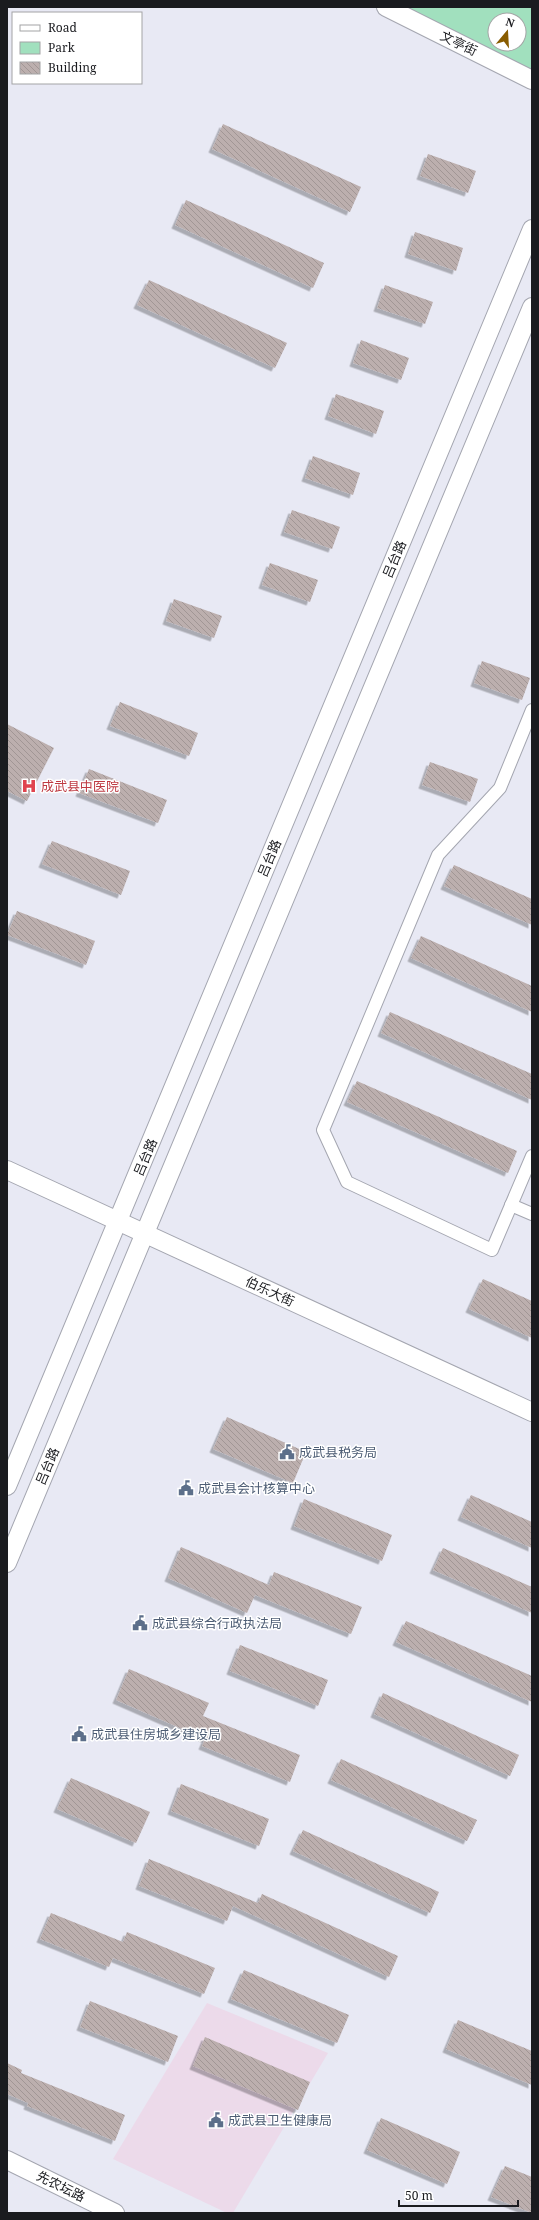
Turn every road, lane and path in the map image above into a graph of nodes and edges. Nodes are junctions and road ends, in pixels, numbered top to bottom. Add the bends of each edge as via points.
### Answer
1 (386, 7) edge
2 (532, 80) edge
3 (532, 229) edge
4 (532, 307) edge
5 (532, 710) edge
6 (532, 1156) edge
7 (7, 1170) edge
8 (511, 1205) junction
9 (532, 1214) edge
10 (118, 1221) junction
11 (144, 1233) junction
12 (532, 1412) edge
13 (7, 1486) edge
14 (7, 1563) edge
15 (7, 2160) edge
16 (115, 2213) edge

1 - 2 main road, 文亭街
3 - 10 main road, 吕台路
4 - 11 main road, 吕台路
5 - 8 street via 500,788 438,855 323,1130 347,1182 492,1250
6 - 8 street
7 - 10 main road, 伯乐大街
8 - 9 street
10 - 11 main road, 伯乐大街
10 - 13 main road, 吕台路
11 - 12 main road, 伯乐大街
11 - 14 main road, 吕台路
15 - 16 main road, 先农坛路

